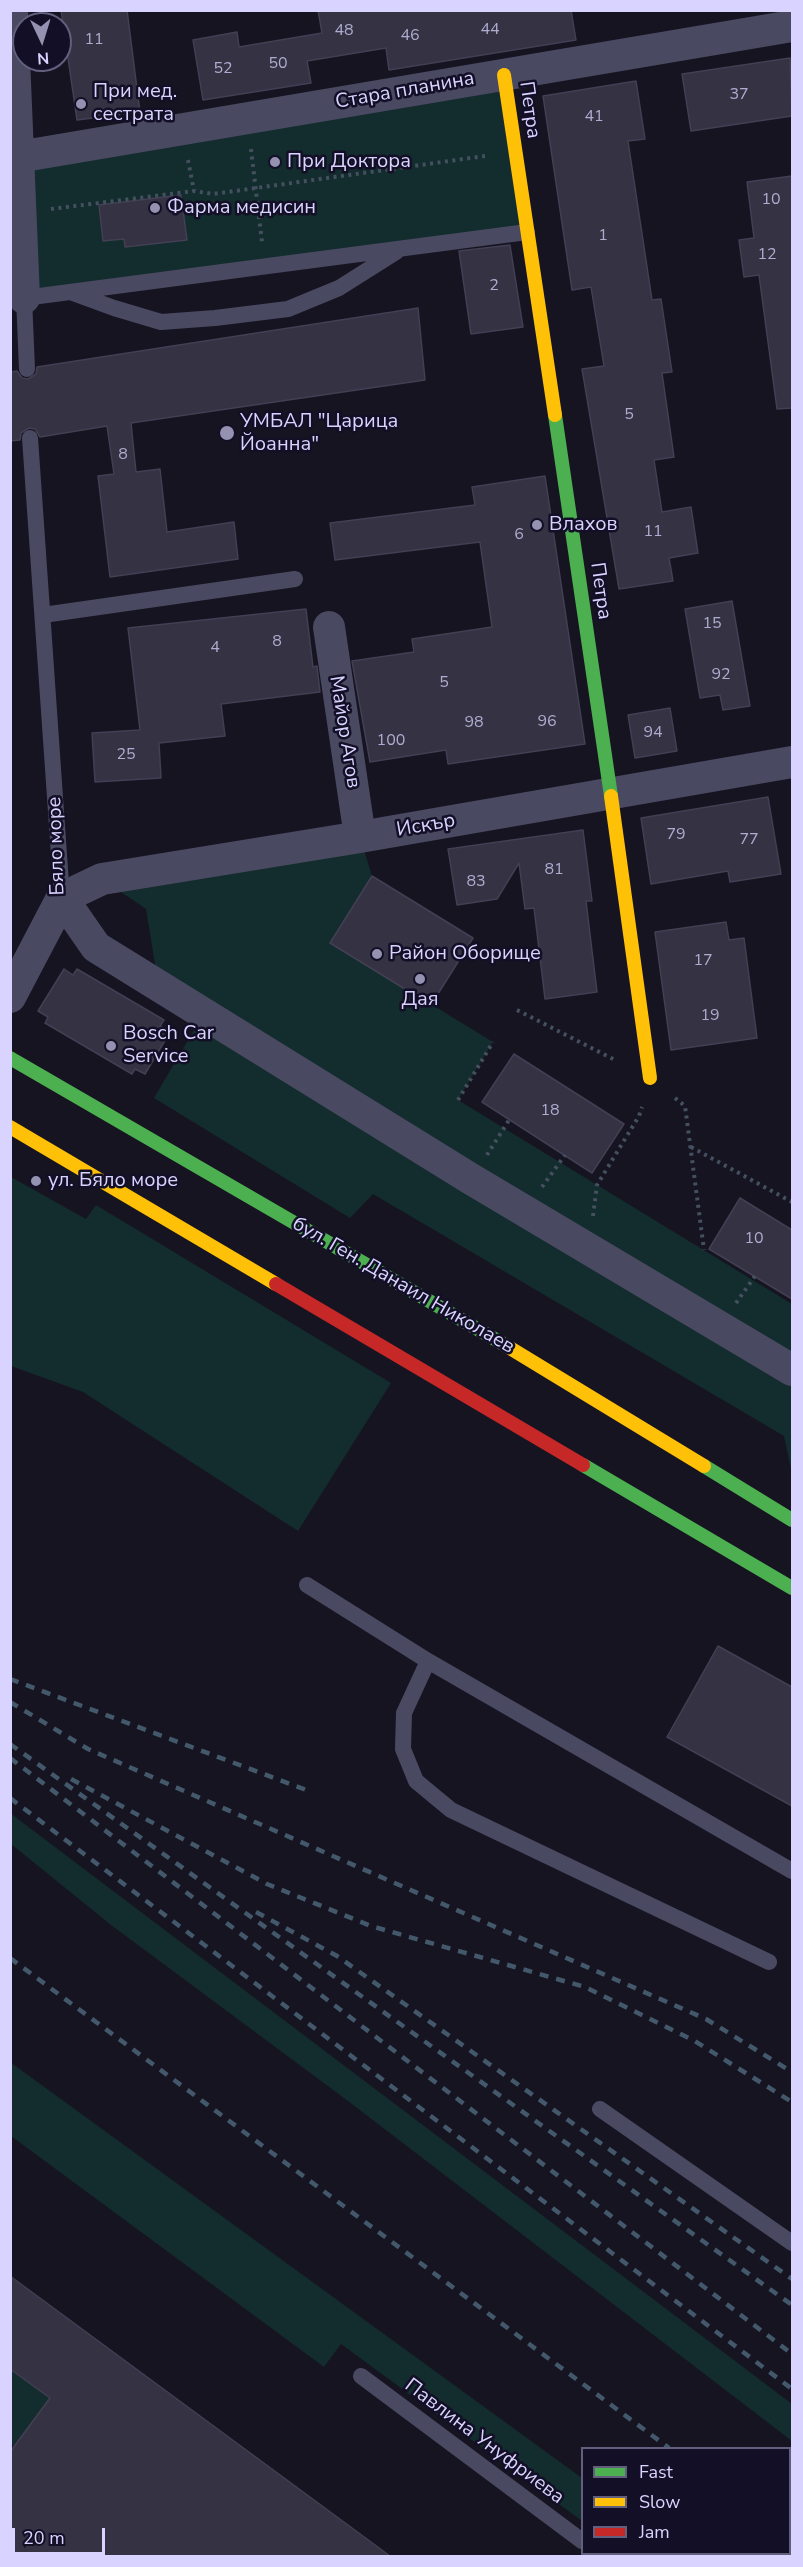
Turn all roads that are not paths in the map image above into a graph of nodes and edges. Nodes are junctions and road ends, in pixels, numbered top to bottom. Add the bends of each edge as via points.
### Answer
1 (12, 10) edge
2 (792, 26) edge
3 (504, 75) junction
4 (18, 157) junction
5 (527, 232) junction
6 (400, 248) junction
7 (69, 291) junction
8 (24, 298) junction
9 (27, 369) dead end
10 (30, 438) dead end
11 (296, 579) dead end
12 (43, 615) junction
13 (328, 627) dead end
14 (792, 762) edge
15 (611, 793) junction
16 (360, 837) junction
17 (62, 898) junction
18 (10, 997) edge
19 (10, 1058) edge
20 (650, 1078) road end
21 (10, 1127) edge
22 (792, 1370) edge
23 (792, 1520) edge
24 (307, 1585) dead end
25 (792, 1588) edge
26 (428, 1661) junction
27 (792, 1871) edge
28 (769, 1962) dead end
29 (600, 2109) dead end
30 (792, 2243) edge
31 (361, 2376) dead end
32 (581, 2540) edge

1 - 4 street
2 - 3 street, Стара планина
3 - 4 street, Стара планина
3 - 5 main road, Петра
4 - 8 street
5 - 6 lane
5 - 15 main road, Петра
6 - 7 lane
6 - 7 lane via 339,288 288,309 161,322
7 - 8 lane
8 - 9 lane
10 - 12 lane, Бяло море
11 - 12 lane
12 - 17 lane, Бяло море
13 - 16 street, Майор Агов
14 - 15 street, Искър
15 - 16 street, Искър
15 - 20 main road, Петра
16 - 17 street, Искър via 102,879
17 - 18 street, Бяло море
17 - 22 street via 96,947 471,1179
19 - 23 main road, бул. Ген. Данаил Николаев via 523,1355
21 - 25 main road
24 - 26 lane
26 - 27 lane
26 - 28 lane via 404,1713 403,1749 416,1781 451,1810
29 - 30 lane
31 - 32 lane, Павлина Унуфриева

